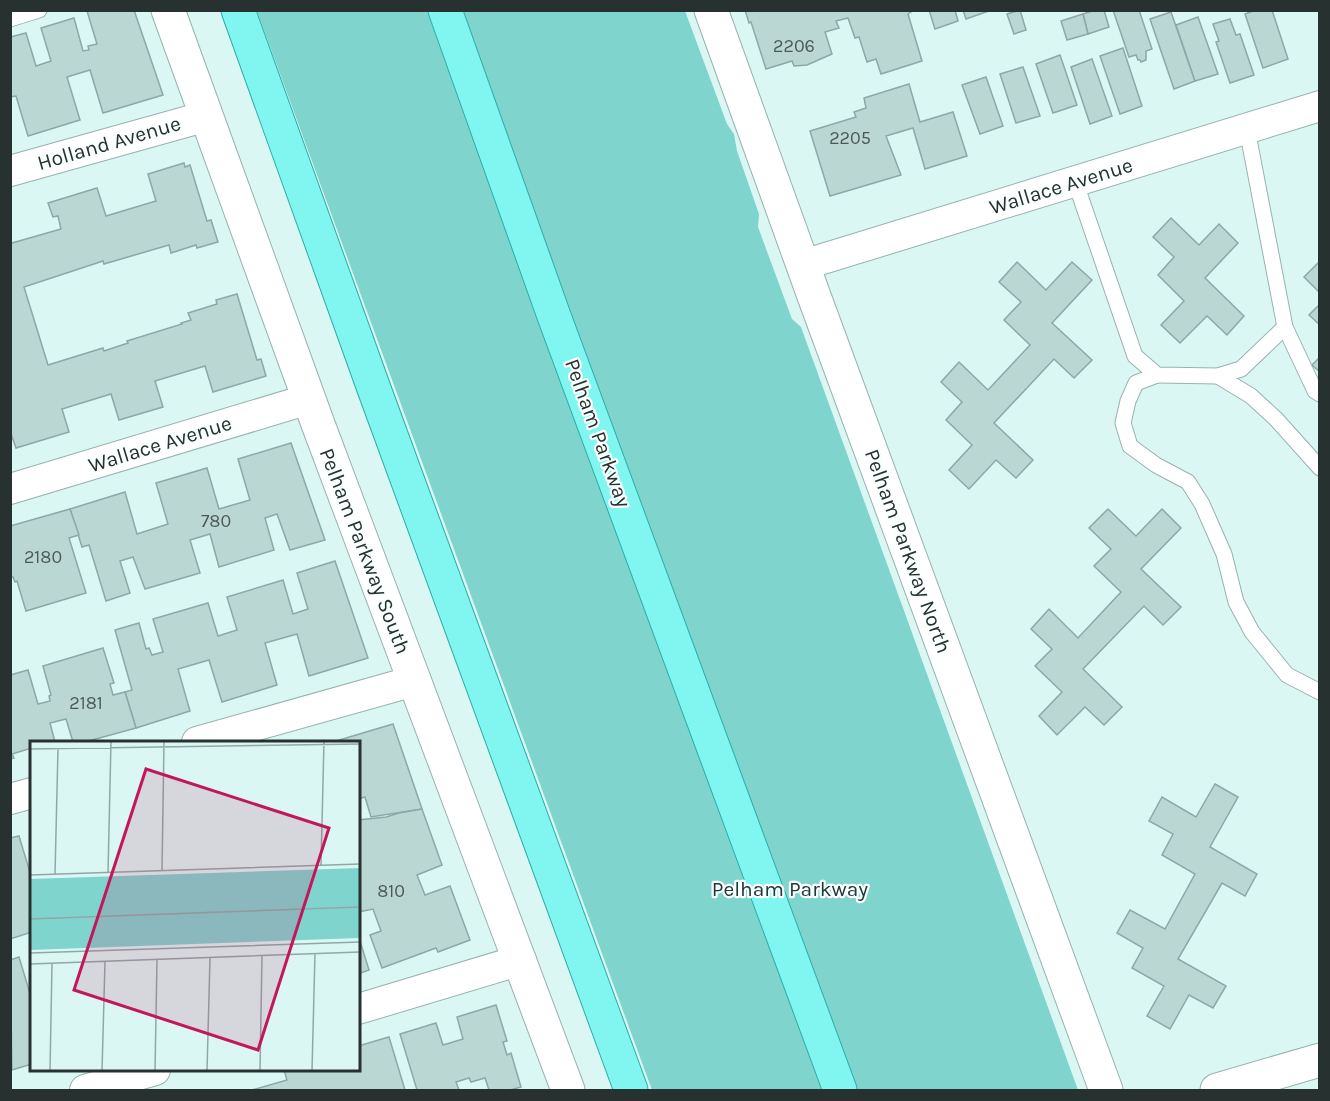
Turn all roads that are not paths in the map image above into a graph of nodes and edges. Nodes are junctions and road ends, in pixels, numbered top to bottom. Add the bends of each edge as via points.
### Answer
1 (39, 10) edge
2 (168, 10) edge
3 (238, 10) edge
4 (445, 10) edge
5 (711, 10) edge
6 (10, 19) edge
7 (1320, 106) edge
8 (207, 116) junction
9 (1246, 129) junction
10 (10, 171) edge
11 (1075, 181) junction
12 (803, 265) junction
13 (1284, 327) junction
14 (1156, 375) junction
15 (1218, 376) junction
16 (1320, 394) edge
17 (309, 399) junction
18 (1320, 468) edge
19 (10, 489) edge
20 (414, 681) junction
21 (1320, 692) edge
22 (202, 741) edge
23 (30, 793) edge
24 (10, 799) edge
25 (521, 960) junction
26 (360, 1008) edge
27 (1320, 1060) edge
28 (152, 1071) edge
29 (85, 1090) edge
30 (568, 1090) edge
31 (631, 1090) edge
32 (840, 1090) edge
33 (1106, 1090) edge
34 (1217, 1090) edge

1 - 6 lane
2 - 8 street, Pelham Parkway South
3 - 31 main road
4 - 32 main road, Pelham Parkway
5 - 12 street, Pelham Parkway North
7 - 9 street, Wallace Avenue
8 - 10 street, Holland Avenue
8 - 17 street, Pelham Parkway South
9 - 11 street, Wallace Avenue
9 - 13 lane
11 - 12 street, Wallace Avenue
11 - 14 lane via 1134,356
12 - 33 street, Pelham Parkway North
13 - 15 lane via 1241,369
13 - 16 lane via 1315,392
14 - 15 lane
14 - 21 lane via 1136,383 1128,401 1122,423 1130,446 1188,482 1224,554 1236,602 1252,632 1287,675
15 - 18 lane via 1251,396
17 - 19 street, Wallace Avenue
17 - 20 street, Pelham Parkway South
20 - 22 street
20 - 25 street, Pelham Parkway South
23 - 24 street
25 - 26 street
25 - 30 street, Pelham Parkway South
27 - 34 street
28 - 29 street

